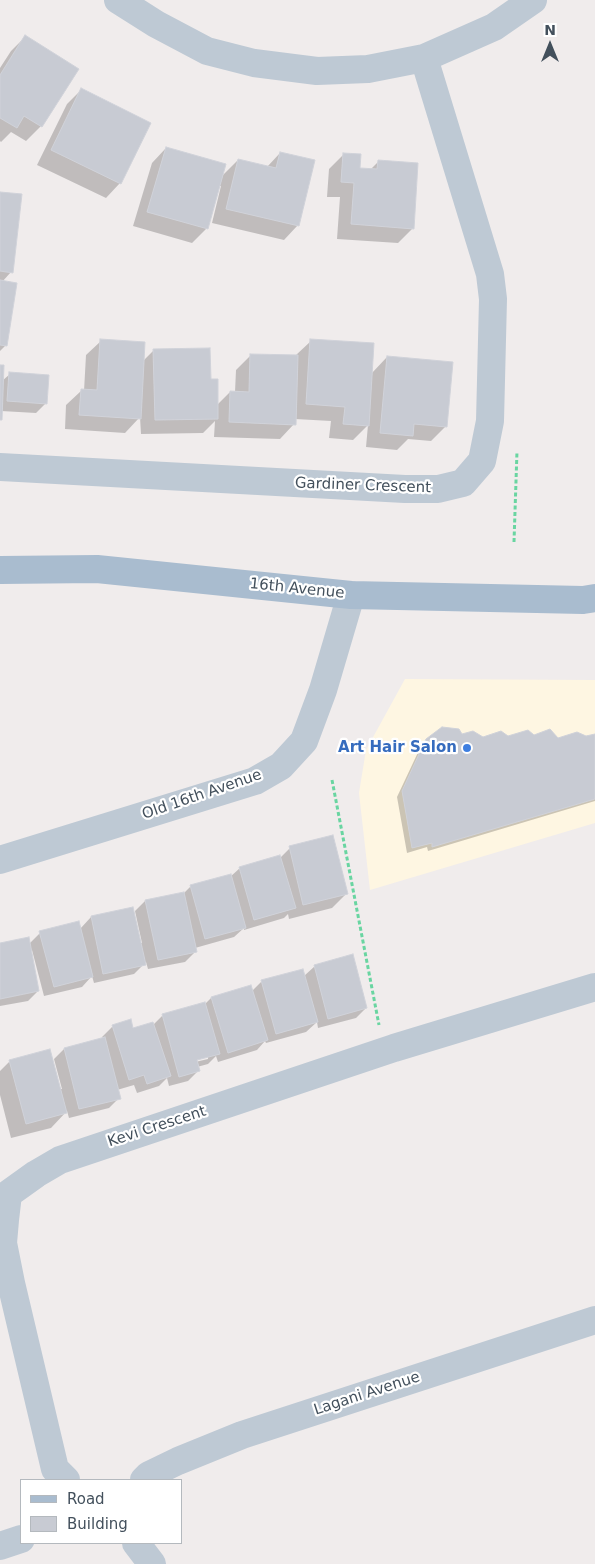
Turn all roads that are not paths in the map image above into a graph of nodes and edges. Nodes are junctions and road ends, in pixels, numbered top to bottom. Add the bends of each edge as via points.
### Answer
1 (118, 0) edge
2 (533, 0) edge
3 (424, 58) junction
4 (0, 468) edge
5 (0, 570) edge
6 (351, 594) junction
7 (595, 598) edge
8 (0, 860) edge
9 (595, 987) edge
10 (6, 1285) edge
11 (595, 1320) edge
12 (65, 1479) edge
13 (145, 1479) edge
14 (20, 1539) edge
15 (137, 1544) edge
16 (0, 1546) edge
17 (152, 1564) edge

1 - 3 street via 207,51 254,62 317,71 368,69
2 - 3 street via 494,27
3 - 4 street, Gardiner Crescent via 490,274 493,299 490,421 482,461 464,483 438,490 405,489
5 - 6 main road, 16th Avenue via 97,569
6 - 7 main road, 16th Avenue
6 - 8 street, Old 16th Avenue via 323,690 304,741 281,766 255,781
9 - 10 street, Kevi Crescent via 384,1052 60,1160 8,1194 3,1243
10 - 12 street, Kevi Crescent via 55,1469
11 - 13 street, Lagani Avenue via 242,1435 178,1461
14 - 16 street
15 - 17 street

